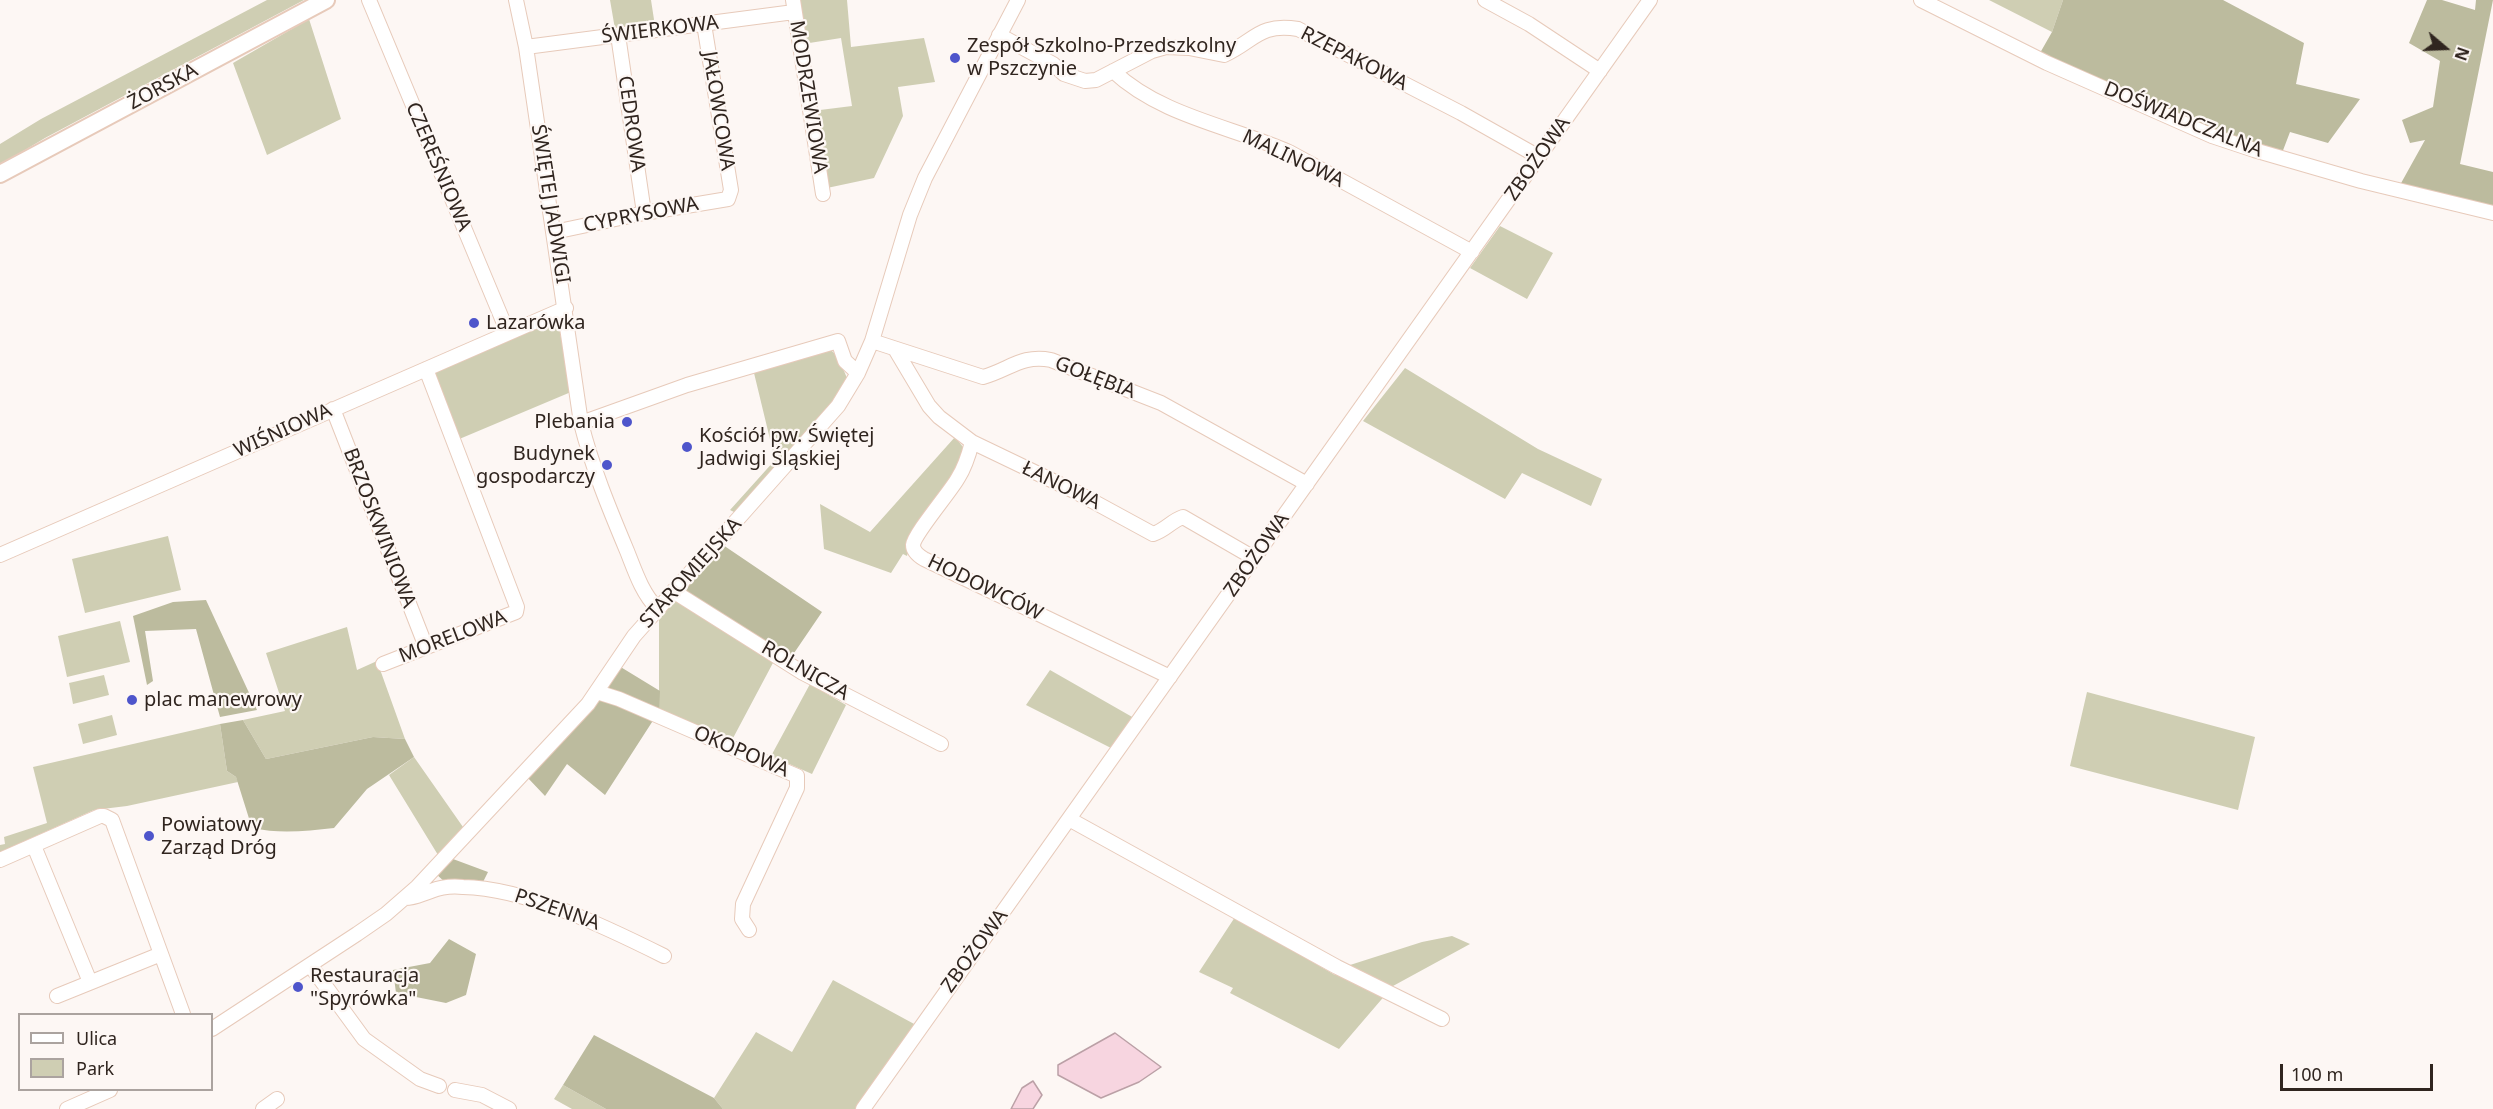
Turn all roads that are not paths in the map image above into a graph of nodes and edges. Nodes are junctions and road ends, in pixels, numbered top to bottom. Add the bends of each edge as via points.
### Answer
1 (326, 0) edge
2 (369, 0) edge
3 (516, 0) edge
4 (1018, 0) edge
5 (1485, 0) edge
6 (1650, 0) edge
7 (1921, 0) edge
8 (794, 6) edge
9 (704, 24) junction
10 (618, 35) junction
11 (999, 35) junction
12 (526, 47) junction
13 (1113, 71) junction
14 (1600, 71) junction
15 (1539, 156) junction
16 (0, 174) edge
17 (823, 194) dead end
18 (728, 199) joint
19 (644, 213) junction
20 (2493, 213) edge
21 (554, 232) junction
22 (1472, 252) junction
23 (566, 308) junction
24 (508, 333) junction
25 (872, 341) junction
26 (895, 349) junction
27 (426, 369) junction
28 (858, 373) junction
29 (333, 409) junction
30 (581, 423) junction
31 (972, 442) junction
32 (1307, 484) junction
33 (0, 555) edge
34 (1254, 558) junction
35 (674, 591) junction
36 (657, 608) junction
37 (426, 647) junction
38 (383, 664) dead end
39 (1170, 677) junction
40 (597, 692) junction
41 (941, 744) dead end
42 (1069, 819) junction
43 (34, 846) junction
44 (0, 860) edge
45 (431, 872) junction
46 (444, 888) junction
47 (405, 898) junction
48 (749, 930) dead end
49 (161, 954) junction
50 (663, 956) dead end
51 (310, 965) junction
52 (90, 982) junction
53 (57, 996) dead end
54 (183, 1013) edge
55 (1442, 1018) dead end
56 (213, 1028) edge
57 (439, 1086) dead end
58 (455, 1090) dead end
59 (106, 1091) edge
60 (277, 1099) dead end
61 (66, 1109) edge
62 (263, 1109) edge
63 (509, 1109) edge
64 (863, 1109) edge

1 - 16 main road, ŻORSKA
2 - 24 street, CZEREŚNIOWA
3 - 12 street, ŚWIĘTEJ JADWIGI
4 - 11 street, STAROMIEJSKA
5 - 14 street
6 - 14 street, ZBOŻOWA
7 - 20 street, DOŚWIADCZALNA via 2047,63 2212,136 2341,176
8 - 9 street, ŚWIERKOWA
8 - 17 street, MODRZEWIOWA
9 - 10 street, ŚWIERKOWA
9 - 18 street, JAŁOWCOWA via 731,190
10 - 12 street, ŚWIERKOWA
10 - 19 street, CEDROWA
11 - 13 street, RZEPAKOWA via 1076,80 1096,80
11 - 25 street, STAROMIEJSKA via 913,206
12 - 21 street, ŚWIĘTEJ JADWIGI
13 - 15 street, RZEPAKOWA via 1166,47 1224,55 1260,32 1285,27 1298,29
13 - 22 street, MALINOWA via 1130,87 1163,105 1289,152
14 - 15 street, ZBOŻOWA
15 - 22 street, ZBOŻOWA
18 - 19 street, CYPRYSOWA
19 - 21 street, CYPRYSOWA
21 - 23 street, ŚWIĘTEJ JADWIGI
22 - 32 street, ZBOŻOWA
23 - 24 street, WIŚNIOWA
23 - 30 street, ŚWIĘTEJ JADWIGI
24 - 27 street, WIŚNIOWA
25 - 26 street, GOŁĘBIA
25 - 28 street, STAROMIEJSKA
26 - 31 street, ŁANOWA via 929,406
26 - 32 street, GOŁĘBIA via 983,377 1024,359 1051,360 1161,403
27 - 29 street, WIŚNIOWA
27 - 37 street, MORELOWA via 518,607 516,612
28 - 30 street via 845,361 837,340 687,385
28 - 35 street, STAROMIEJSKA via 829,418
29 - 33 street, WIŚNIOWA
29 - 37 street, BRZOSKWINIOWA
30 - 36 street, ŚWIĘTEJ JADWIGI via 606,501 645,593
31 - 34 street, ŁANOWA via 1153,534 1165,531 1183,517
31 - 39 street, HODOWCÓW via 960,475 916,535 916,553
32 - 34 street, ZBOŻOWA
34 - 39 street, ZBOŻOWA
35 - 36 street, STAROMIEJSKA
35 - 41 street, ROLNICZA via 803,673
36 - 40 street, STAROMIEJSKA
37 - 38 street, MORELOWA
39 - 42 street, ZBOŻOWA
40 - 45 street, STAROMIEJSKA
40 - 48 street, OKOPOWA via 797,776 797,788 743,904 742,919
42 - 55 street via 1337,968
42 - 64 street, ZBOŻOWA
43 - 44 street
43 - 49 street via 100,816 112,820
43 - 52 street
45 - 46 street
45 - 47 street, STAROMIEJSKA
46 - 47 street, PSZENNA
46 - 50 street, PSZENNA via 473,887 519,896 609,929
47 - 51 street, STAROMIEJSKA
49 - 52 street
49 - 54 street
51 - 56 street, STAROMIEJSKA
51 - 57 street via 364,1039 420,1079
52 - 53 street
58 - 63 street via 482,1095
59 - 61 street
60 - 62 street

